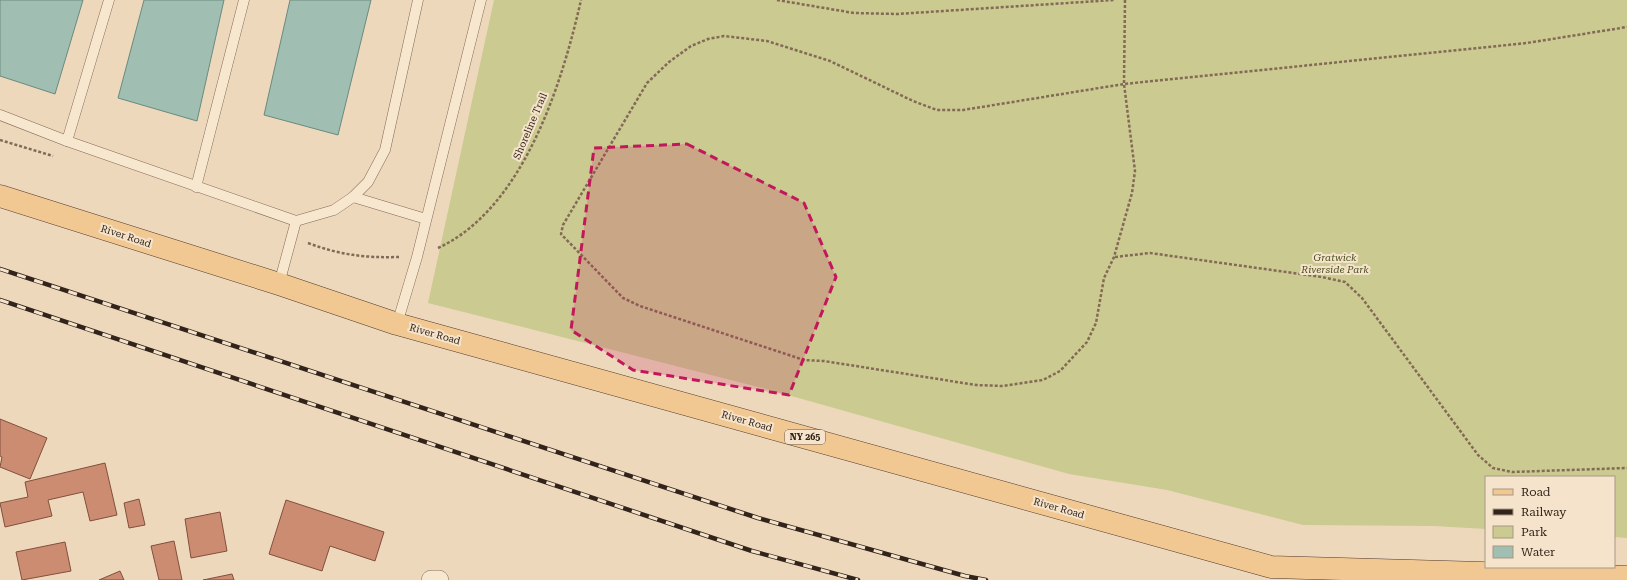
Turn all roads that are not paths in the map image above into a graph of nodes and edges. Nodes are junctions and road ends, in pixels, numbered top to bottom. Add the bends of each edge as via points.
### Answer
1 (109, 0) edge
2 (244, 0) edge
3 (418, 0) edge
4 (481, 0) edge
5 (0, 115) edge
6 (67, 142) junction
7 (196, 187) junction
8 (0, 196) edge
9 (353, 197) junction
10 (426, 219) junction
11 (296, 221) junction
12 (279, 284) junction
13 (396, 324) junction
14 (1627, 577) edge
15 (431, 580) edge
16 (439, 580) edge

1 - 6 lane
2 - 7 lane
3 - 9 lane via 385,150 368,182
4 - 10 lane
5 - 6 lane
6 - 7 lane
7 - 11 lane
8 - 12 main road, River Road / NY 265
9 - 10 lane
9 - 11 lane via 334,210
10 - 13 lane
11 - 12 lane
12 - 13 main road, River Road / NY 265
13 - 14 main road, River Road / NY 265 via 1271,567
15 - 16 street

